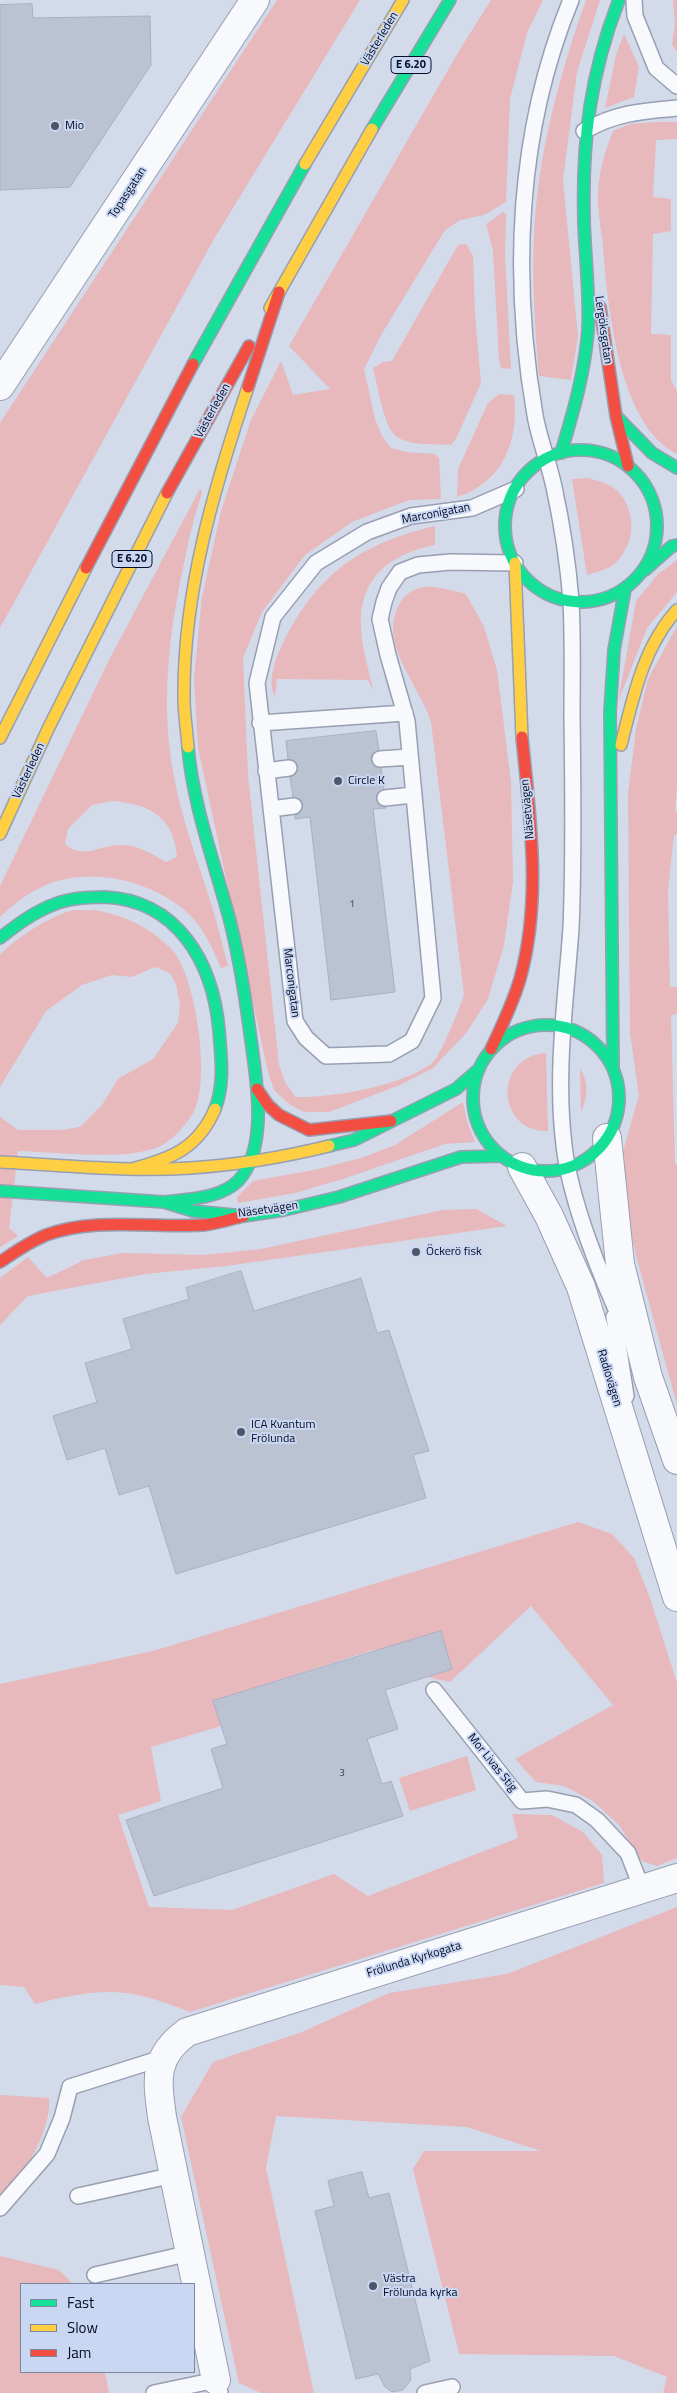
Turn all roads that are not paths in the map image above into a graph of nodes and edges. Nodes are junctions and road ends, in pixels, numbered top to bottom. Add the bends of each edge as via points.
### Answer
1 (256, 0) edge
2 (403, 0) edge
3 (450, 0) edge
4 (570, 0) edge
5 (619, 0) edge
6 (634, 0) edge
7 (677, 86) edge
8 (677, 108) edge
9 (584, 131) junction
10 (583, 192) junction
11 (279, 292) junction
12 (0, 386) edge
13 (616, 416) junction
14 (554, 456) junction
15 (628, 466) junction
16 (677, 468) edge
17 (644, 484) junction
18 (516, 489) junction
19 (660, 493) dead end
20 (677, 545) edge
21 (515, 563) junction
22 (641, 575) junction
23 (625, 589) junction
24 (571, 602) junction
25 (677, 610) edge
26 (405, 713) junction
27 (260, 724) junction
28 (0, 738) edge
29 (410, 757) junction
30 (380, 759) dead end
31 (289, 768) dead end
32 (266, 770) junction
33 (609, 792) junction
34 (412, 795) junction
35 (385, 798) dead end
36 (294, 806) dead end
37 (271, 809) junction
38 (0, 834) edge
39 (0, 938) edge
40 (564, 1027) junction
41 (492, 1049) junction
42 (613, 1068) junction
43 (479, 1069) junction
44 (257, 1088) junction
45 (391, 1121) junction
46 (608, 1138) junction
47 (0, 1162) edge
48 (511, 1162) junction
49 (250, 1163) junction
50 (568, 1168) junction
51 (132, 1169) junction
52 (0, 1191) edge
53 (164, 1202) junction
54 (244, 1216) junction
55 (0, 1262) edge
56 (612, 1301) junction
57 (648, 1377) junction
58 (677, 1460) edge
59 (637, 1467) junction
60 (677, 1597) edge
61 (434, 1690) dead end
62 (677, 1878) edge
63 (642, 1888) junction
64 (162, 2058) junction
65 (174, 2175) junction
66 (78, 2196) dead end
67 (0, 2208) edge
68 (190, 2253) junction
69 (96, 2275) dead end
70 (194, 2283) edge
71 (195, 2292) edge
72 (200, 2332) edge
73 (218, 2386) edge
74 (452, 2387) dead end
75 (154, 2393) edge
76 (425, 2393) edge

1 - 12 street, Topasgatan
2 - 28 main road, Västerleden / E 6.20 via 304,162 166,412
3 - 11 main road, Västerleden / E 6.20
4 - 14 lane via 538,103 529,154 520,258 526,357 536,420
5 - 9 main road, Lergöksgatan via 608,25 591,85
6 - 7 lane via 635,16 656,68
8 - 9 lane via 605,119
9 - 10 main road, Lergöksgatan
10 - 13 main road, Lergöksgatan
10 - 14 main road, Lergöksgatan via 587,338 578,392
11 - 38 main road, Västerleden / E 6.20 via 149,526 48,729
11 - 44 main road via 218,483 197,566 186,642 184,695 189,756 203,826 239,964 248,1008
13 - 15 main road, Lergöksgatan
13 - 16 main road via 642,445 664,463
14 - 15 main road via 578,450 596,452
14 - 18 main road via 529,472
14 - 24 lane
15 - 17 main road
17 - 19 main road
17 - 22 main road via 654,505 657,530 653,554
18 - 21 main road via 508,508 505,528
18 - 27 lane, Marconigatan via 472,508 411,516 367,532 316,563 274,617 257,683
20 - 22 main road
21 - 24 main road via 538,589 554,598
21 - 26 lane, Marconigatan via 450,562 418,565 400,572 389,588 380,619
21 - 41 main road, Näsetvägen via 521,712 532,850 531,921 524,968
22 - 23 main road
23 - 24 main road via 599,601
23 - 33 main road via 616,628
24 - 40 lane via 573,890
25 - 33 main road via 666,622 638,677
26 - 27 lane
26 - 29 lane, Marconigatan
27 - 32 lane, Marconigatan
29 - 30 lane
29 - 34 lane, Marconigatan
31 - 32 lane
32 - 37 lane, Marconigatan
33 - 42 main road
34 - 35 lane
34 - 37 lane, Marconigatan via 433,998 412,1041 389,1054 326,1056 306,1038 295,1021
36 - 37 lane
39 - 51 main road via 13,926 45,907 79,896 106,895 136,901 167,919 199,957 216,1000 222,1071 219,1098 210,1121 186,1149 166,1160
40 - 41 main road via 544,1025 525,1028 507,1036
40 - 42 main road via 593,1041
40 - 50 lane via 562,1122
41 - 43 main road
42 - 46 main road via 619,1086 619,1104 616,1122
43 - 45 main road via 456,1089
43 - 48 main road via 474,1088 476,1116 488,1142
44 - 45 main road via 279,1115 309,1130
44 - 49 main road via 258,1127
45 - 49 main road via 354,1140
46 - 50 main road via 597,1151
46 - 57 street via 620,1264
47 - 51 main road
48 - 50 main road, Näsetvägen via 537,1171
48 - 54 main road, Näsetvägen via 461,1157 339,1197
48 - 59 street, Radiovägen via 549,1216 581,1287
49 - 51 main road
49 - 53 main road via 228,1189 212,1196
50 - 56 lane
52 - 53 main road, Näsetvägen
53 - 54 main road, Näsetvägen via 193,1211
54 - 55 main road via 205,1225 88,1225 38,1238
56 - 57 lane
56 - 59 lane
57 - 58 street
59 - 60 street, Radiovägen
61 - 63 lane, Mor Livas Stig via 522,1801 547,1798 576,1805 597,1820 628,1853
62 - 63 street, Frölunda Kyrkogata
63 - 64 street, Frölunda Kyrkogata via 187,2032 174,2041
64 - 65 street, Frölunda Kyrkogata via 158,2082
64 - 67 lane via 70,2087 47,2154
65 - 66 lane
65 - 68 street, Frölunda Kyrkogata
68 - 69 lane
68 - 70 street, Frölunda Kyrkogata
71 - 72 street, Frölunda Kyrkogata
72 - 73 street, Frölunda Kyrkogata
73 - 75 lane, Frölunda Kyrkogata
74 - 76 lane

